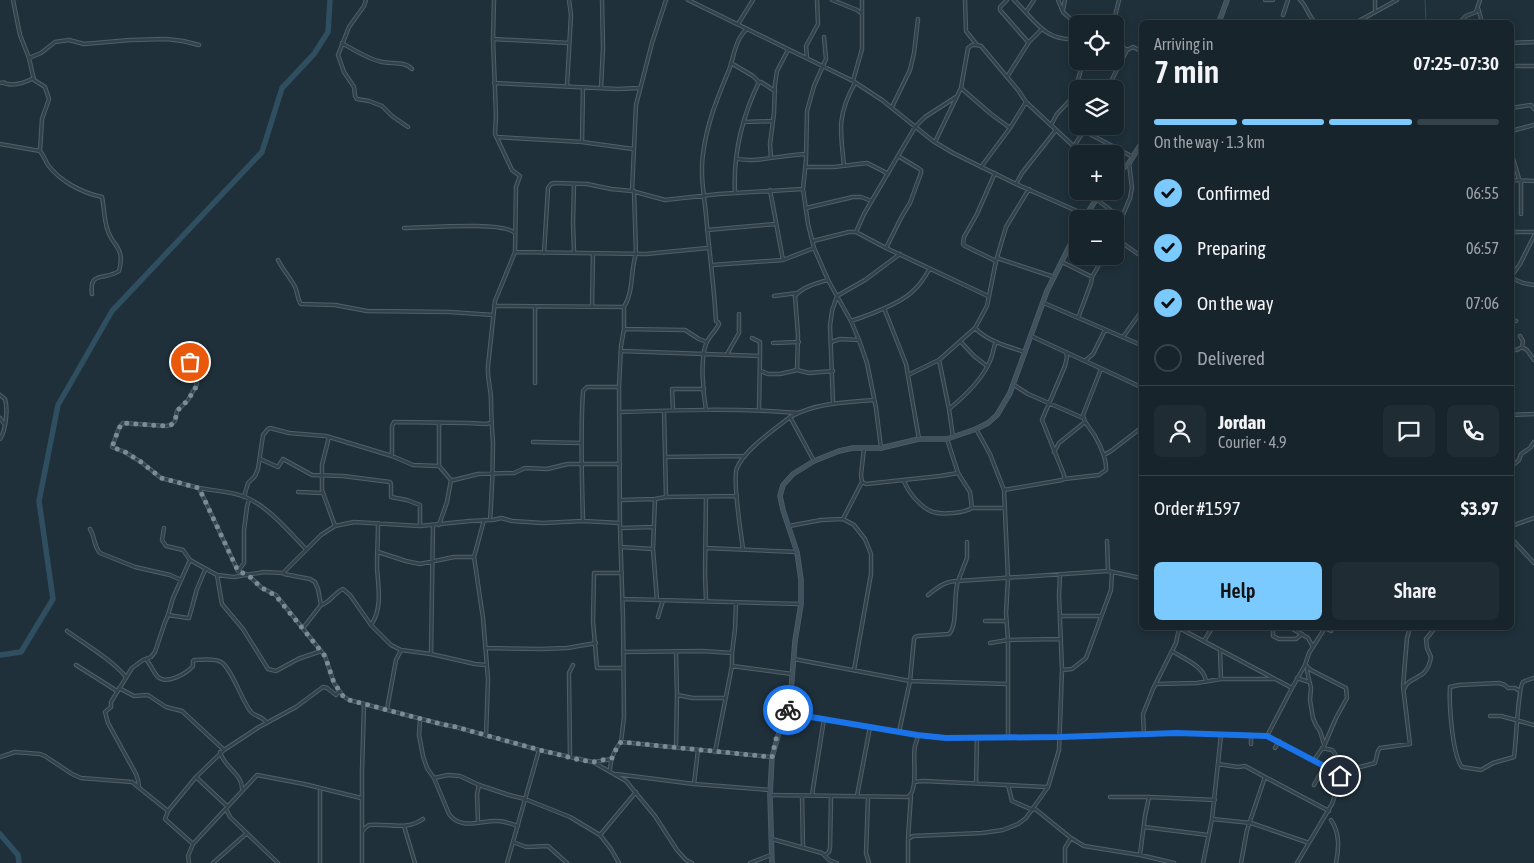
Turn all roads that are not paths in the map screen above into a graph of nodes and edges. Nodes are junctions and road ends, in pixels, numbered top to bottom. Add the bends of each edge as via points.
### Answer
1 (13, 0) edge
2 (366, 0) edge
3 (494, 0) edge
4 (570, 0) edge
5 (602, 0) edge
6 (666, 0) edge
7 (688, 0) edge
8 (753, 0) edge
9 (817, 0) edge
10 (832, 0) edge
11 (862, 0) edge
12 (965, 0) edge
13 (1007, 0) edge
14 (1014, 0) edge
15 (1034, 0) edge
16 (1058, 0) edge
17 (1065, 0) edge
18 (1119, 0) edge
19 (1227, 0) edge
20 (1265, 0) edge
21 (1274, 0) edge
22 (1288, 0) edge
23 (1300, 0) edge
24 (1375, 0) edge
25 (1397, 0) edge
26 (1480, 0) edge
27 (1478, 8) junction
28 (1026, 12) junction
29 (1063, 12) junction
30 (1375, 12) junction
31 (862, 14) junction
32 (1115, 15) edge
33 (1283, 15) dead end
34 (1069, 17) edge
35 (918, 18) dead end
36 (1221, 20) edge
37 (1312, 20) edge
38 (1361, 20) edge
39 (1462, 20) edge
40 (1481, 20) edge
41 (738, 24) junction
42 (747, 29) junction
43 (1042, 29) junction
44 (824, 37) dead end
45 (493, 39) junction
46 (1069, 39) edge
47 (1029, 42) junction
48 (1534, 42) edge
49 (342, 43) junction
50 (569, 43) junction
51 (1514, 43) edge
52 (200, 45) dead end
53 (977, 45) junction
54 (1124, 48) edge
55 (788, 50) junction
56 (1127, 50) junction
57 (1139, 50) edge
58 (29, 58) junction
59 (807, 58) junction
60 (732, 63) junction
61 (824, 66) junction
62 (1514, 66) edge
63 (1534, 66) edge
64 (412, 69) dead end
65 (1081, 70) edge
66 (34, 78) junction
67 (1008, 78) junction
68 (1112, 80) edge
69 (759, 82) junction
70 (854, 82) junction
71 (0, 83) edge
72 (494, 83) junction
73 (567, 86) junction
74 (584, 87) junction
75 (601, 88) junction
76 (639, 88) junction
77 (962, 88) junction
78 (774, 91) junction
79 (957, 96) junction
80 (1026, 102) junction
81 (892, 107) junction
82 (1514, 108) edge
83 (1534, 109) edge
84 (773, 121) junction
85 (744, 122) junction
86 (1051, 125) junction
87 (1534, 125) edge
88 (915, 126) junction
89 (408, 127) dead end
90 (1010, 128) junction
91 (1056, 130) junction
92 (1514, 130) edge
93 (1092, 135) edge
94 (496, 137) junction
95 (582, 142) junction
96 (935, 142) junction
97 (0, 144) edge
98 (1073, 145) edge
99 (1139, 147) edge
100 (634, 149) junction
101 (40, 151) junction
102 (806, 154) junction
103 (898, 156) junction
104 (1133, 157) junction
105 (736, 158) junction
106 (771, 158) junction
107 (1129, 162) junction
108 (1514, 162) edge
109 (844, 165) junction
110 (806, 167) junction
111 (982, 167) junction
112 (1124, 167) edge
113 (995, 173) junction
114 (888, 174) junction
115 (1514, 180) edge
116 (1521, 181) junction
117 (1534, 181) edge
118 (574, 184) junction
119 (1016, 184) junction
120 (803, 189) junction
121 (1029, 189) junction
122 (770, 190) junction
123 (633, 191) junction
124 (735, 193) junction
125 (704, 196) junction
126 (1097, 200) edge
127 (872, 201) junction
128 (806, 208) junction
129 (1071, 210) edge
130 (1110, 210) edge
131 (1124, 211) edge
132 (1521, 214) dead end
133 (776, 224) junction
134 (404, 228) dead end
135 (707, 230) junction
136 (856, 232) junction
137 (1514, 232) edge
138 (516, 234) junction
139 (1534, 234) edge
140 (813, 240) junction
141 (1124, 244) edge
142 (1069, 246) edge
143 (708, 248) junction
144 (814, 248) junction
145 (886, 248) junction
146 (515, 252) junction
147 (544, 253) junction
148 (574, 253) junction
149 (593, 254) junction
150 (636, 254) junction
151 (900, 254) junction
152 (1139, 255) edge
153 (997, 259) junction
154 (278, 260) dead end
155 (783, 260) junction
156 (1061, 262) junction
157 (712, 265) junction
158 (1099, 265) edge
159 (930, 269) junction
160 (1514, 273) edge
161 (1092, 277) junction
162 (1054, 278) junction
163 (1514, 279) edge
164 (828, 280) junction
165 (1534, 285) edge
166 (797, 293) junction
167 (92, 294) dead end
168 (774, 296) dead end
169 (838, 296) junction
170 (988, 296) junction
171 (1044, 303) junction
172 (495, 306) junction
173 (535, 306) junction
174 (592, 307) junction
175 (624, 307) junction
176 (884, 308) junction
177 (739, 314) dead end
178 (494, 315) junction
179 (1139, 315) edge
180 (1078, 318) junction
181 (851, 321) junction
182 (975, 328) junction
183 (624, 329) junction
184 (1105, 330) junction
185 (1031, 336) junction
186 (1520, 336) dead end
187 (1123, 337) junction
188 (752, 338) dead end
189 (860, 340) junction
190 (707, 342) junction
191 (799, 342) junction
192 (831, 342) junction
193 (961, 342) junction
194 (996, 342) junction
195 (773, 343) dead end
196 (189, 344) dead end
197 (1139, 344) edge
198 (1522, 347) junction
199 (1514, 350) edge
200 (621, 351) junction
201 (1026, 352) junction
202 (1066, 352) junction
203 (703, 353) junction
204 (727, 354) junction
205 (760, 356) junction
206 (939, 360) junction
207 (1534, 360) edge
208 (1086, 361) junction
209 (986, 366) junction
210 (1102, 369) junction
211 (760, 370) junction
212 (797, 370) junction
213 (833, 371) junction
214 (908, 375) junction
215 (535, 382) dead end
216 (1014, 384) junction
217 (1139, 386) edge
218 (619, 387) junction
219 (704, 389) junction
220 (0, 395) edge
221 (874, 400) junction
222 (1048, 402) junction
223 (833, 403) junction
224 (949, 409) junction
225 (664, 410) junction
226 (673, 410) junction
227 (706, 410) junction
228 (759, 410) junction
229 (620, 412) junction
230 (799, 413) junction
231 (1534, 414) edge
232 (1514, 415) edge
233 (790, 417) junction
234 (0, 418) edge
235 (1083, 418) junction
236 (1085, 422) junction
237 (438, 423) junction
238 (491, 423) junction
239 (5, 424) junction
240 (976, 429) junction
241 (1139, 430) edge
242 (329, 437) junction
243 (953, 437) junction
244 (0, 439) edge
245 (919, 439) junction
246 (947, 439) junction
247 (534, 442) dead end
248 (1534, 442) edge
249 (581, 443) junction
250 (864, 448) junction
251 (882, 448) junction
252 (1054, 453) junction
253 (1104, 455) junction
254 (392, 456) junction
255 (745, 456) junction
256 (665, 457) junction
257 (260, 459) junction
258 (814, 461) junction
259 (1514, 463) edge
260 (582, 464) junction
261 (620, 464) junction
262 (438, 466) junction
263 (958, 473) junction
264 (493, 474) junction
265 (321, 476) junction
266 (1064, 478) junction
267 (451, 480) junction
268 (904, 481) junction
269 (862, 482) junction
270 (199, 488) junction
271 (1004, 490) junction
272 (298, 492) dead end
273 (322, 493) junction
274 (706, 496) junction
275 (737, 496) junction
276 (244, 497) junction
277 (666, 497) junction
278 (249, 499) junction
279 (655, 499) junction
280 (620, 500) junction
281 (972, 508) junction
282 (1005, 508) junction
283 (1534, 518) edge
284 (843, 519) junction
285 (484, 520) junction
286 (490, 520) junction
287 (582, 521) junction
288 (378, 523) junction
289 (620, 523) junction
290 (433, 525) junction
291 (439, 525) junction
292 (1514, 525) edge
293 (335, 526) junction
294 (420, 526) junction
295 (789, 526) junction
296 (164, 528) dead end
297 (620, 528) junction
298 (654, 528) junction
299 (90, 529) dead end
300 (1108, 541) dead end
301 (1514, 541) edge
302 (967, 542) dead end
303 (622, 547) junction
304 (705, 548) junction
305 (306, 549) junction
306 (653, 549) junction
307 (743, 549) junction
308 (378, 552) junction
309 (797, 552) junction
310 (474, 557) junction
311 (190, 560) junction
312 (433, 561) junction
313 (1534, 563) edge
314 (206, 569) junction
315 (238, 571) junction
316 (1108, 571) junction
317 (1112, 572) junction
318 (622, 573) junction
319 (283, 574) junction
320 (1060, 574) junction
321 (217, 575) junction
322 (248, 575) junction
323 (1008, 578) junction
324 (1139, 578) edge
325 (181, 580) junction
326 (958, 581) junction
327 (928, 595) dead end
328 (622, 599) junction
329 (657, 600) junction
330 (663, 600) junction
331 (706, 601) junction
332 (736, 603) junction
333 (801, 604) junction
334 (321, 605) junction
335 (168, 615) junction
336 (1060, 616) junction
337 (1100, 616) junction
338 (658, 617) dead end
339 (985, 621) dead end
340 (1006, 621) junction
341 (371, 626) junction
342 (303, 628) junction
343 (1179, 630) edge
344 (1183, 630) edge
345 (1211, 630) edge
346 (1273, 630) dead end
347 (1295, 630) edge
348 (1324, 630) edge
349 (1409, 630) edge
350 (1433, 630) edge
351 (66, 631) dead end
352 (1302, 634) junction
353 (1061, 639) junction
354 (1008, 640) junction
355 (1204, 641) junction
356 (596, 643) junction
357 (990, 643) dead end
358 (1313, 646) junction
359 (485, 648) junction
360 (400, 650) junction
361 (1172, 651) junction
362 (1220, 651) junction
363 (321, 652) junction
364 (623, 652) junction
365 (676, 652) junction
366 (732, 653) junction
367 (430, 654) junction
368 (146, 658) junction
369 (794, 660) junction
370 (76, 665) dead end
371 (486, 665) junction
372 (573, 665) dead end
373 (732, 666) junction
374 (1306, 666) junction
375 (623, 668) junction
376 (854, 670) junction
377 (1062, 670) junction
378 (793, 674) junction
379 (126, 677) junction
380 (1297, 678) junction
381 (1534, 678) edge
382 (1221, 679) junction
383 (1276, 679) junction
384 (910, 681) junction
385 (1206, 682) junction
386 (1309, 682) junction
387 (1007, 684) junction
388 (1156, 684) junction
389 (1292, 688) junction
390 (118, 689) junction
391 (339, 691) junction
392 (1520, 691) junction
393 (1403, 692) junction
394 (677, 696) junction
395 (725, 698) junction
396 (364, 704) junction
397 (387, 710) junction
398 (786, 710) junction
399 (1490, 716) dead end
400 (420, 719) junction
401 (824, 719) junction
402 (1516, 719) junction
403 (267, 722) junction
404 (1534, 725) edge
405 (870, 727) junction
406 (898, 732) junction
407 (1144, 734) junction
408 (917, 735) junction
409 (1221, 735) junction
410 (1251, 735) junction
411 (486, 736) junction
412 (1008, 736) junction
413 (1267, 736) junction
414 (977, 737) junction
415 (1060, 737) junction
416 (1279, 741) junction
417 (621, 742) junction
418 (1251, 744) dead end
419 (1323, 747) junction
420 (676, 748) junction
421 (1275, 748) dead end
422 (224, 750) junction
423 (540, 750) junction
424 (698, 750) junction
425 (220, 752) junction
426 (715, 752) junction
427 (0, 757) edge
428 (570, 757) junction
429 (772, 757) junction
430 (612, 758) junction
431 (1314, 760) junction
432 (593, 762) junction
433 (1218, 764) junction
434 (1326, 767) junction
435 (610, 771) junction
436 (614, 774) junction
437 (1334, 776) junction
438 (196, 777) junction
439 (1265, 777) junction
440 (434, 778) junction
441 (914, 782) junction
442 (1336, 782) junction
443 (976, 783) junction
444 (694, 784) junction
445 (479, 785) junction
446 (1008, 785) junction
447 (1314, 785) dead end
448 (138, 787) junction
449 (1048, 787) junction
450 (320, 789) junction
451 (242, 790) junction
452 (636, 792) junction
453 (770, 792) junction
454 (812, 795) junction
455 (831, 795) junction
456 (911, 795) junction
457 (802, 796) junction
458 (858, 796) junction
459 (868, 797) junction
460 (1110, 797) dead end
461 (1149, 797) junction
462 (361, 798) junction
463 (526, 798) junction
464 (1214, 800) junction
465 (227, 807) junction
466 (1033, 809) junction
467 (168, 811) junction
468 (1329, 811) junction
469 (423, 819) dead end
470 (1212, 819) junction
471 (1331, 820) dead end
472 (478, 823) junction
473 (1251, 823) junction
474 (404, 826) junction
475 (518, 826) junction
476 (1144, 827) junction
477 (246, 834) junction
478 (361, 834) junction
479 (600, 835) junction
480 (1208, 835) junction
481 (908, 838) junction
482 (1071, 838) junction
483 (772, 839) junction
484 (513, 842) junction
485 (1309, 843) junction
486 (193, 844) junction
487 (803, 847) junction
488 (825, 854) junction
489 (771, 855) junction
490 (1140, 855) junction
491 (218, 858) junction
492 (1167, 862) edge
493 (189, 863) edge
494 (213, 863) edge
495 (219, 863) edge
496 (278, 863) edge
497 (320, 863) edge
498 (362, 863) edge
499 (415, 863) edge
500 (507, 863) edge
501 (567, 863) edge
502 (618, 863) edge
503 (692, 863) edge
504 (750, 863) edge
505 (772, 863) edge
506 (837, 863) edge
507 (869, 863) edge
508 (908, 863) edge
509 (1065, 863) edge
510 (1174, 863) edge
511 (1203, 863) edge
512 (1241, 863) edge
513 (1297, 863) edge
514 (1336, 863) edge

1 - 58 street via 20,35
2 - 49 street
3 - 45 street
4 - 50 street
5 - 75 street
6 - 76 street
7 - 41 street
8 - 41 street
9 - 59 street via 818,24 806,46
10 - 31 street
11 - 31 street
12 - 53 street via 966,31
13 - 47 street via 1000,10
14 - 28 street
15 - 28 street
16 - 29 street
17 - 29 street
18 - 32 street
19 - 36 street
20 - 21 street
22 - 33 street
23 - 37 street
24 - 30 street
25 - 30 street
26 - 27 street
27 - 39 street
27 - 40 street
28 - 43 street
29 - 34 street
30 - 38 street
31 - 70 street via 862,49
35 - 81 street via 910,70
41 - 42 street
42 - 55 street
42 - 60 street via 739,38
43 - 46 street via 1048,35
43 - 47 street
44 - 61 street
45 - 50 street
45 - 72 street
47 - 67 street
48 - 51 street
49 - 64 street via 379,62 405,64
49 - 89 street via 338,54 358,100 382,106
50 - 73 street
52 - 58 street via 166,39 84,44 70,40 55,42
53 - 67 street via 982,46
53 - 77 street via 968,48
54 - 56 street
55 - 59 street
55 - 78 street via 777,71
56 - 57 street via 1133,47
56 - 68 street
58 - 66 street
59 - 61 street
60 - 69 street
60 - 125 street via 709,121 702,162
61 - 70 street
61 - 102 street via 807,111
62 - 63 street
65 - 86 street via 1073,97
66 - 71 street via 21,84
66 - 101 street via 45,87 49,98 42,119
67 - 80 street
69 - 78 street
69 - 85 street
70 - 81 street
70 - 109 street via 840,122
72 - 73 street
72 - 94 street
73 - 74 street
74 - 75 street
74 - 95 street
75 - 76 street
76 - 100 street
77 - 79 street
77 - 90 street
78 - 84 street
79 - 88 street
79 - 96 street
80 - 86 street
80 - 90 street
81 - 88 street
82 - 83 street via 1531,105
84 - 85 street
84 - 106 street
85 - 105 street
86 - 91 street
87 - 92 street
88 - 96 street
88 - 103 street
90 - 111 street
91 - 98 street
91 - 119 street
93 - 104 street
94 - 95 street
94 - 138 street via 512,170 520,176 516,186
95 - 100 street
96 - 111 street
97 - 101 street
99 - 104 street
100 - 123 street
101 - 167 street via 48,165 65,181 102,198 107,230 119,249 121,264 117,273 94,279
102 - 106 street
102 - 110 street
103 - 114 street
103 - 145 street via 921,173 910,203
104 - 107 street
105 - 106 street
105 - 124 street
107 - 112 street
107 - 131 street via 1132,188
108 - 116 street
109 - 110 street
109 - 114 street via 867,163
110 - 120 street
111 - 113 street
113 - 119 street
113 - 153 street via 963,244
114 - 127 street
115 - 116 street
116 - 117 street
116 - 132 street
118 - 123 street
118 - 147 street via 554,183 548,188
118 - 148 street
119 - 121 street
120 - 122 street
120 - 128 street
121 - 129 street
121 - 153 street via 1006,227
122 - 124 street
122 - 133 street
123 - 125 street via 665,200
123 - 150 street
124 - 125 street
125 - 135 street
126 - 130 street
127 - 128 street via 853,197
127 - 136 street
128 - 140 street
133 - 135 street
133 - 155 street
134 - 138 street via 482,226 507,228
135 - 143 street
136 - 140 street
136 - 145 street
137 - 139 street
138 - 146 street
139 - 160 street
140 - 144 street
141 - 152 street
142 - 156 street
143 - 150 street
143 - 157 street
144 - 155 street
144 - 164 street
145 - 151 street
146 - 147 street
146 - 172 street
147 - 148 street
148 - 149 street
149 - 150 street
149 - 174 street
150 - 175 street via 630,296
151 - 159 street
151 - 169 street
153 - 162 street
153 - 170 street
154 - 178 street via 296,287 301,304 335,305 367,311
155 - 157 street
156 - 161 street
156 - 162 street
157 - 190 street via 716,321 719,324
158 - 161 street
159 - 170 street
159 - 176 street via 911,294
161 - 180 street
162 - 171 street
163 - 165 street
164 - 166 street
164 - 169 street
166 - 168 street
166 - 191 street
169 - 181 street
169 - 192 street via 832,311
170 - 182 street via 987,306
171 - 180 street
171 - 185 street
172 - 173 street
172 - 178 street
173 - 174 street
173 - 215 street
174 - 175 street
175 - 183 street
176 - 181 street
176 - 214 street
177 - 204 street via 739,333
178 - 238 street via 488,374
179 - 187 street
180 - 184 street
181 - 189 street
182 - 193 street
182 - 194 street
183 - 190 street via 685,330
183 - 200 street
184 - 187 street
184 - 208 street
185 - 201 street
185 - 202 street
186 - 198 street
187 - 197 street
188 - 205 street via 760,342
189 - 192 street
189 - 221 street
190 - 203 street
191 - 195 street
191 - 212 street
192 - 213 street
193 - 206 street
193 - 209 street
194 - 201 street
194 - 209 street
196 - 270 street via 187,353 196,387 177,411 175,421 166,426 123,423 112,447 141,462 161,478
198 - 199 street
198 - 207 street
200 - 203 street
200 - 218 street
201 - 216 street
202 - 208 street
202 - 222 street via 1064,366
203 - 204 street
203 - 219 street
204 - 205 street
205 - 211 street
206 - 214 street
206 - 224 street
208 - 210 street
209 - 224 street via 969,391
210 - 217 street
210 - 235 street
211 - 212 street via 768,374
211 - 228 street
212 - 213 street via 809,373
213 - 223 street
214 - 245 street
216 - 222 street
216 - 240 street via 997,415
218 - 229 street
218 - 249 street via 584,389
219 - 226 street via 672,389
219 - 227 street
220 - 239 street via 6,400
221 - 223 street
221 - 251 street
222 - 235 street
222 - 252 street via 1042,420
223 - 230 street
224 - 243 street
225 - 226 street
225 - 229 street
225 - 256 street
226 - 227 street
227 - 228 street
228 - 230 street
229 - 261 street
230 - 233 street
231 - 232 street
233 - 255 street
233 - 258 street
234 - 239 street
235 - 236 street
236 - 252 street via 1056,446
236 - 253 street
237 - 238 street
237 - 254 street via 393,423
237 - 262 street
238 - 264 street
239 - 244 street
240 - 243 street
240 - 271 street
241 - 253 street
242 - 254 street
242 - 257 street via 268,429 263,435
242 - 265 street
243 - 246 street
245 - 246 street
245 - 251 street
246 - 263 street
247 - 249 street
248 - 259 street
249 - 260 street
250 - 251 street
250 - 258 street via 839,451
250 - 269 street
252 - 266 street
253 - 266 street via 1107,468 1102,474
254 - 262 street via 417,466
255 - 256 street
255 - 275 street via 737,467
256 - 277 street
257 - 265 street via 278,467 283,459 312,475
257 - 276 street
258 - 295 street via 793,474 783,485 780,496
260 - 261 street
260 - 264 street
260 - 287 street
261 - 280 street
262 - 267 street
263 - 268 street
263 - 281 street via 970,492
264 - 267 street
264 - 286 street
265 - 273 street
265 - 294 street via 390,482 391,497 420,505
266 - 271 street
267 - 291 street
268 - 269 street
268 - 281 street via 914,498 934,513 962,512
269 - 284 street
270 - 276 street
270 - 315 street
271 - 282 street
272 - 273 street
273 - 293 street
274 - 275 street
274 - 277 street
274 - 304 street
275 - 307 street
276 - 278 street
277 - 279 street
278 - 305 street via 261,506
278 - 315 street via 244,530 244,563
279 - 280 street
279 - 298 street
280 - 289 street
281 - 282 street
282 - 323 street
283 - 292 street
284 - 295 street
284 - 376 street via 861,533 871,554 871,574
285 - 286 street
285 - 291 street
285 - 310 street
286 - 287 street
287 - 289 street
288 - 293 street via 354,522
288 - 294 street
288 - 308 street
289 - 297 street
290 - 291 street
290 - 294 street
290 - 312 street
293 - 305 street
295 - 309 street
296 - 311 street via 162,541 167,547 183,550
297 - 298 street
297 - 303 street
298 - 306 street
299 - 325 street via 98,551 104,556
300 - 316 street
301 - 313 street
302 - 326 street via 967,558
303 - 306 street
303 - 318 street
304 - 307 street
304 - 331 street
305 - 319 street
306 - 329 street
307 - 309 street
308 - 312 street via 414,563
308 - 341 street via 379,603
309 - 333 street
310 - 312 street
310 - 359 street
311 - 314 street
311 - 325 street
312 - 367 street
314 - 321 street
314 - 335 street via 196,589 189,618
315 - 322 street
316 - 317 street
316 - 320 street
317 - 324 street
317 - 337 street via 1111,590
318 - 328 street
318 - 356 street via 594,573
319 - 322 street via 264,572
319 - 334 street via 315,582
320 - 323 street
320 - 336 street
321 - 322 street
321 - 363 street via 223,605 243,629 268,669 276,671
322 - 342 street via 276,596
323 - 326 street
323 - 340 street
325 - 335 street
326 - 327 street via 943,584
326 - 384 street via 953,628 949,634 915,637
328 - 329 street
328 - 364 street
329 - 330 street
330 - 331 street
330 - 338 street
331 - 332 street
332 - 333 street
332 - 366 street
333 - 369 street
334 - 341 street via 343,589
334 - 342 street
335 - 368 street via 155,652
336 - 337 street
336 - 353 street
337 - 377 street via 1086,658 1072,670
339 - 340 street
340 - 354 street
341 - 360 street
342 - 363 street
343 - 361 street
344 - 355 street
345 - 355 street
346 - 352 street via 1273,636 1280,639 1296,639
347 - 352 street
348 - 358 street
349 - 393 street
350 - 393 street via 1426,639 1431,657 1427,671 1406,685
351 - 379 street via 107,659
352 - 358 street
353 - 354 street
353 - 377 street
354 - 357 street
354 - 387 street
355 - 362 street
356 - 359 street via 540,650
356 - 375 street via 597,668
358 - 374 street
359 - 371 street
360 - 367 street
360 - 397 street
361 - 385 street via 1202,670
361 - 388 street
362 - 382 street
362 - 383 street
363 - 391 street
364 - 365 street
364 - 375 street
365 - 366 street
365 - 394 street
366 - 373 street
367 - 371 street
368 - 379 street
368 - 403 street via 157,676 167,680 190,669 193,660 221,661 251,711
369 - 376 street
369 - 378 street
370 - 390 street
371 - 411 street
372 - 428 street via 569,674
373 - 378 street
373 - 395 street
374 - 380 street
374 - 386 street
374 - 419 street via 1346,688 1347,698
375 - 417 street
376 - 384 street
377 - 415 street
378 - 398 street
379 - 390 street
380 - 386 street
380 - 389 street
381 - 392 street via 1523,682
382 - 383 street
382 - 385 street
383 - 389 street
384 - 387 street
384 - 406 street
385 - 388 street
386 - 419 street via 1313,718
387 - 412 street
388 - 407 street via 1143,714
389 - 413 street
390 - 422 street via 134,696 148,696 166,707 182,711
390 - 448 street via 105,713 136,774
391 - 396 street via 349,700
391 - 403 street via 336,695 323,687 296,707
392 - 402 street
392 - 402 street via 1498,683 1450,687 1451,718 1461,766 1481,770 1514,757
393 - 442 street via 1410,744 1380,748 1375,763 1345,771
394 - 395 street
394 - 420 street
395 - 426 street
396 - 397 street
396 - 462 street
397 - 400 street
398 - 401 street
398 - 429 street
399 - 402 street
400 - 411 street
400 - 440 street via 423,756
401 - 405 street
401 - 454 street
402 - 404 street
403 - 422 street
405 - 406 street
405 - 458 street
406 - 408 street
407 - 409 street
407 - 415 street
408 - 414 street
408 - 441 street
409 - 410 street
409 - 433 street
410 - 413 street
410 - 418 street
411 - 423 street
412 - 414 street
412 - 415 street
413 - 416 street
414 - 443 street
415 - 449 street
416 - 421 street
416 - 431 street
417 - 420 street
417 - 430 street
419 - 431 street
419 - 437 street via 1336,755
420 - 424 street
422 - 425 street
423 - 428 street
423 - 463 street
424 - 426 street
424 - 444 street
425 - 438 street
425 - 451 street via 242,782
426 - 429 street
427 - 448 street via 15,752 40,754 81,778 131,782
428 - 432 street
429 - 453 street
430 - 432 street
430 - 435 street
431 - 434 street
432 - 435 street
433 - 439 street via 1245,766
433 - 464 street
434 - 437 street
434 - 447 street
435 - 436 street
436 - 444 street
436 - 452 street
437 - 442 street
438 - 465 street
438 - 467 street
439 - 468 street
439 - 473 street
440 - 445 street via 454,775
440 - 472 street via 453,819 464,824
441 - 443 street
441 - 456 street
442 - 468 street
443 - 446 street
444 - 453 street
445 - 463 street
445 - 472 street via 476,794
446 - 449 street
446 - 466 street via 1012,801
448 - 467 street
449 - 466 street
450 - 451 street via 259,775
450 - 462 street
450 - 497 street
451 - 465 street
452 - 479 street
452 - 503 street via 677,850
453 - 457 street
453 - 483 street
454 - 455 street
454 - 457 street
455 - 458 street
455 - 488 street via 830,848
456 - 459 street via 903,798
456 - 481 street
457 - 487 street
458 - 459 street
459 - 507 street via 866,853
460 - 461 street
461 - 464 street
461 - 476 street
462 - 478 street
463 - 475 street
463 - 479 street via 570,817
464 - 470 street
465 - 477 street via 226,812
465 - 486 street
466 - 481 street via 1018,824 1003,830
466 - 482 street
467 - 486 street via 165,819
468 - 485 street
469 - 474 street
470 - 473 street
470 - 480 street
471 - 514 street via 1338,842
472 - 475 street via 498,821
473 - 485 street
473 - 512 street
474 - 478 street via 370,825
474 - 499 street
475 - 484 street
476 - 480 street
476 - 490 street
477 - 491 street
477 - 496 street
478 - 498 street
479 - 502 street
480 - 511 street
481 - 508 street
482 - 490 street via 1084,846
482 - 509 street via 1065,848
483 - 487 street
483 - 489 street
484 - 500 street
484 - 501 street via 524,846 548,846
485 - 513 street
486 - 493 street
487 - 488 street
488 - 506 street
489 - 504 street
489 - 505 street
490 - 492 street
491 - 494 street
491 - 495 street
492 - 510 street

